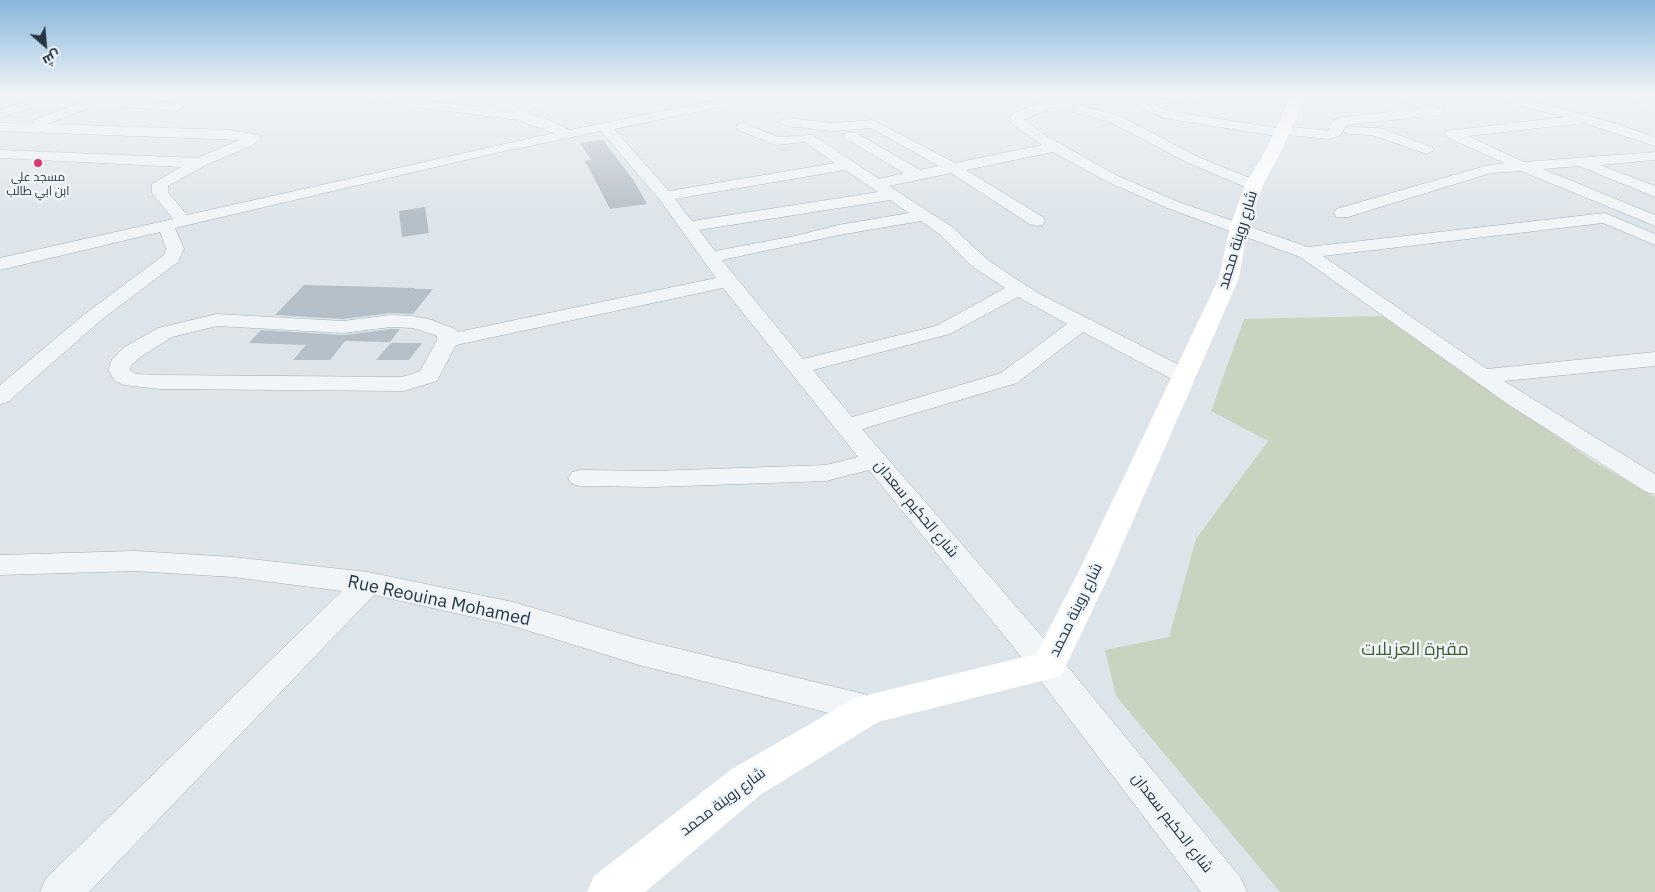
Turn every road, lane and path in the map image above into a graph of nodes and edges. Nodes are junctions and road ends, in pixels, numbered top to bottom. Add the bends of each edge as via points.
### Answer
1 (239, 136) edge
2 (555, 136) edge
3 (613, 136) edge
4 (763, 136) edge
5 (804, 136) edge
6 (852, 136) dead end
7 (894, 136) edge
8 (1038, 136) edge
9 (1145, 136) edge
10 (1259, 136) edge
11 (1276, 136) edge
12 (1319, 136) edge
13 (1385, 136) edge
14 (1456, 136) edge
15 (1636, 136) edge
16 (808, 138) junction
17 (1274, 139) junction
18 (1655, 142) edge
19 (1055, 147) junction
20 (1427, 150) dead end
21 (0, 154) edge
22 (1655, 156) edge
23 (1639, 158) junction
24 (1579, 162) junction
25 (199, 163) junction
26 (1551, 163) junction
27 (1655, 164) edge
28 (847, 165) junction
29 (1519, 165) junction
30 (955, 169) junction
31 (1490, 169) junction
32 (918, 176) junction
33 (875, 184) junction
34 (1254, 185) junction
35 (1655, 192) edge
36 (891, 195) junction
37 (665, 196) junction
38 (1655, 206) edge
39 (1342, 213) dead end
40 (924, 216) junction
41 (1605, 218) junction
42 (1037, 221) dead end
43 (1655, 221) edge
44 (175, 224) junction
45 (688, 227) junction
46 (1239, 227) junction
47 (1650, 235) edge
48 (1306, 253) junction
49 (711, 257) junction
50 (0, 264) edge
51 (728, 281) junction
52 (1018, 289) junction
53 (1082, 323) junction
54 (448, 340) junction
55 (1655, 359) edge
56 (800, 367) junction
57 (1483, 376) junction
58 (1185, 377) junction
59 (0, 397) edge
60 (848, 426) junction
61 (875, 461) junction
62 (581, 478) dead end
63 (1655, 486) edge
64 (0, 565) edge
65 (368, 583) junction
66 (1048, 666) junction
67 (868, 709) junction
68 (61, 892) edge
69 (610, 892) edge
70 (1226, 892) edge

1 - 25 street via 254,138
2 - 44 street
3 - 37 street, شارع الحكيم سعدان
4 - 16 street via 776,141
5 - 16 street
6 - 32 street
7 - 30 street
8 - 19 street
9 - 34 street via 1179,154
10 - 17 street
11 - 17 main road, شارع روينة محمد
12 - 17 street
13 - 20 street
14 - 29 street
15 - 18 street
16 - 28 street
17 - 34 main road, شارع روينة محمد
19 - 30 street
19 - 46 street via 1147,195
21 - 25 street
22 - 23 street
23 - 24 street
23 - 27 street
24 - 26 street
24 - 35 street
25 - 44 street via 160,184 160,193
26 - 29 street
26 - 38 street
28 - 33 street
28 - 37 street
29 - 31 street
29 - 43 street
30 - 32 street
30 - 42 street
31 - 39 street
31 - 41 street
32 - 33 street
33 - 36 street
34 - 46 main road, شارع روينة محمد
36 - 40 street
36 - 45 street
37 - 45 street, شارع الحكيم سعدان
40 - 49 street via 847,228 795,242
40 - 52 street via 945,230 980,263
41 - 47 street
41 - 48 street
44 - 50 street
44 - 59 street via 172,258 93,317
45 - 49 street, شارع الحكيم سعدان
46 - 48 street
46 - 58 main road, شارع روينة محمد via 1229,278
48 - 57 street
49 - 51 street, شارع الحكيم سعدان
51 - 54 street
51 - 56 street, شارع الحكيم سعدان
52 - 53 street
52 - 56 street via 943,330
53 - 58 street
53 - 60 street via 1009,378
54 - 54 street via 448,333 413,322 391,321 343,328 217,320 165,332 131,353 120,364 119,370 132,380 160,382 404,384 429,376
55 - 57 street
56 - 60 street, شارع الحكيم سعدان
57 - 63 street via 1583,443
58 - 66 main road, شارع روينة محمد
60 - 61 street, شارع الحكيم سعدان
61 - 62 street via 826,472 654,479
61 - 66 street, شارع الحكيم سعدان
64 - 65 street, Rue Reouina Mohamed via 135,561 233,566
65 - 67 street, Rue Reouina Mohamed via 513,614 639,652
65 - 68 street
66 - 67 main road, شارع روينة محمد
66 - 70 street, شارع الحكيم سعدان
67 - 69 main road, شارع روينة محمد via 746,782

